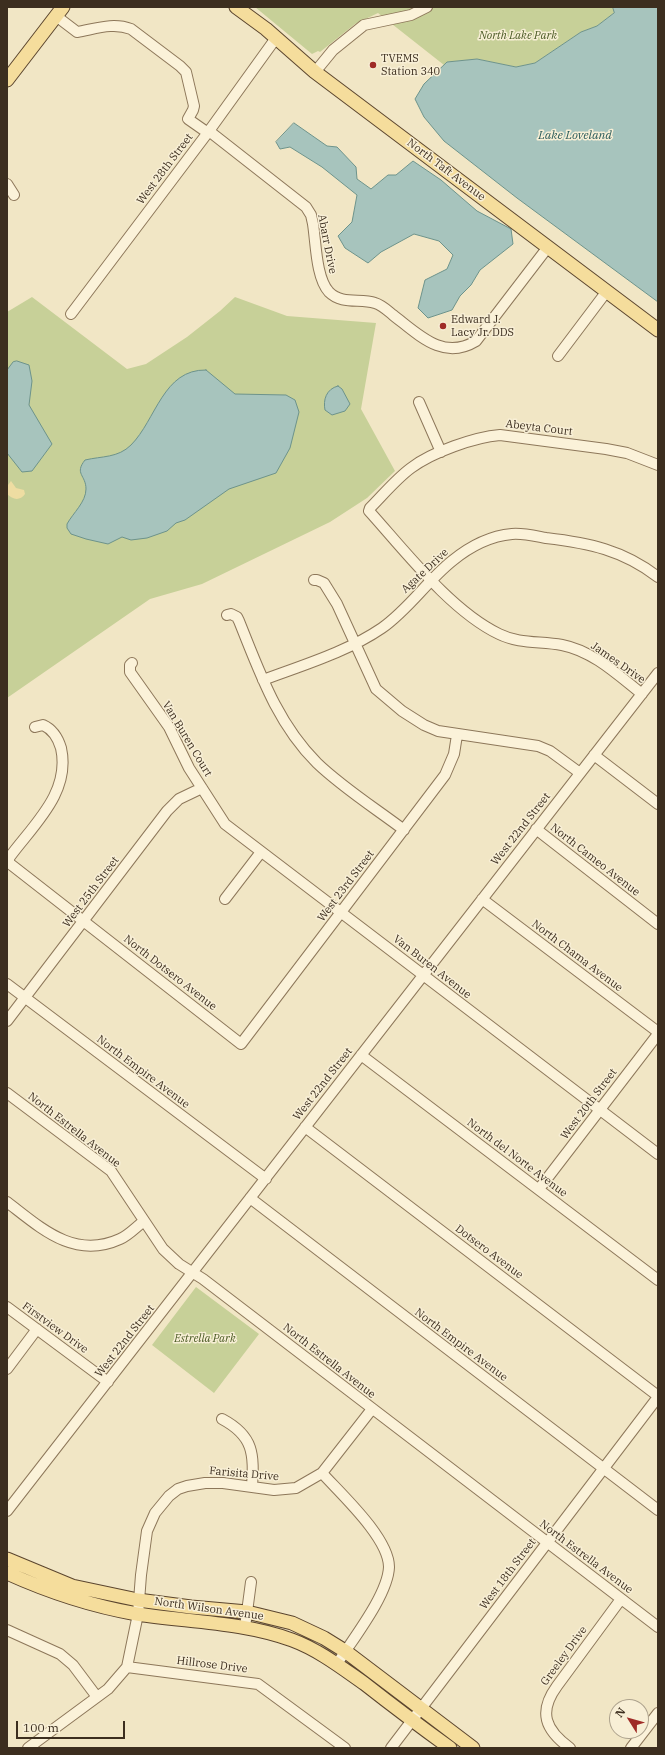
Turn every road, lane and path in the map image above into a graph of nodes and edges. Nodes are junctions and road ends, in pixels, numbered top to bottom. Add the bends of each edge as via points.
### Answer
1 (236, 7) edge
2 (427, 7) edge
3 (59, 11) edge
4 (276, 38) junction
5 (315, 72) junction
6 (7, 80) edge
7 (208, 132) junction
8 (7, 184) edge
9 (14, 196) dead end
10 (548, 247) junction
11 (607, 291) junction
12 (71, 314) dead end
13 (658, 330) edge
14 (558, 356) dead end
15 (419, 402) dead end
16 (441, 452) junction
17 (658, 465) edge
18 (369, 512) joint
19 (658, 577) edge
20 (432, 579) junction
21 (314, 580) dead end
22 (227, 615) dead end
23 (354, 643) junction
24 (132, 663) dead end
25 (658, 673) edge
26 (263, 680) junction
27 (655, 684) edge
28 (642, 694) junction
29 (35, 727) dead end
30 (457, 735) junction
31 (594, 755) junction
32 (580, 773) junction
33 (202, 788) junction
34 (658, 804) edge
35 (404, 830) junction
36 (536, 830) junction
37 (261, 852) junction
38 (226, 899) dead end
39 (482, 899) junction
40 (342, 911) junction
41 (84, 921) junction
42 (658, 924) edge
43 (422, 975) junction
44 (7, 984) edge
45 (24, 997) junction
46 (7, 1021) edge
47 (658, 1033) edge
48 (241, 1044) joint
49 (361, 1055) junction
50 (7, 1093) edge
51 (600, 1110) junction
52 (305, 1127) junction
53 (658, 1154) edge
54 (266, 1179) junction
55 (539, 1189) junction
56 (250, 1198) junction
57 (7, 1202) edge
58 (144, 1221) junction
59 (192, 1273) junction
60 (658, 1280) edge
61 (7, 1307) edge
62 (37, 1329) junction
63 (7, 1369) edge
64 (108, 1382) junction
65 (658, 1397) edge
66 (372, 1409) junction
67 (222, 1419) dead end
68 (603, 1469) junction
69 (322, 1473) junction
70 (252, 1487) junction
71 (658, 1510) edge
72 (7, 1511) edge
73 (548, 1542) junction
74 (7, 1559) edge
75 (7, 1573) edge
76 (251, 1582) dead end
77 (621, 1599) junction
78 (138, 1600) junction
79 (247, 1612) junction
80 (138, 1614) junction
81 (245, 1627) junction
82 (658, 1627) edge
83 (7, 1630) edge
84 (345, 1651) junction
85 (337, 1664) junction
86 (127, 1667) junction
87 (97, 1697) junction
88 (421, 1708) junction
89 (658, 1712) edge
90 (412, 1720) junction
91 (28, 1748) edge
92 (344, 1748) edge
93 (391, 1748) edge
94 (450, 1748) edge
95 (473, 1748) edge
96 (570, 1748) edge
97 (631, 1748) edge

1 - 4 main road, North Taft Avenue
2 - 5 street via 411,15 364,25 333,50
3 - 6 main road
3 - 7 street, Abarr Drive via 78,32 121,25 131,29 180,66 186,72 194,106 188,119
4 - 5 main road, North Taft Avenue
4 - 7 street, West 28th Street
5 - 10 main road, North Taft Avenue
7 - 10 street, Abarr Drive via 306,207 313,224 321,279 330,292 341,299 376,303 435,345 454,348 476,341
7 - 12 street, West 28th Street
8 - 9 street
10 - 11 main road, North Taft Avenue
11 - 13 main road, North Taft Avenue
11 - 14 street
15 - 16 street
16 - 17 street, Abeyta Court via 500,435 606,449 627,453
16 - 18 street, Abeyta Court via 412,468 370,508
18 - 20 street, James Drive
19 - 20 street, Agate Drive via 631,558 596,546 513,534 486,540 475,546 453,560
20 - 23 street, Agate Drive via 396,617 370,636
20 - 28 street, James Drive via 470,615 491,630 523,642 562,646 581,652 613,671
21 - 23 street via 320,581 328,589 345,619
22 - 26 street via 231,614 239,621
23 - 26 street, Agate Drive
23 - 30 street via 381,694 424,725
24 - 33 street, Van Buren Court via 130,672 169,727
25 - 27 street, West 22nd Street
26 - 35 street via 279,714 309,754 335,779
27 - 28 street, West 22nd Street
28 - 31 street, West 22nd Street
29 - 41 street, North Dotsero Avenue via 43,725 51,729 60,745 61,778 50,804 8,860
30 - 32 street via 538,746 550,751
30 - 35 street, West 23rd Street via 454,754 445,775
31 - 32 street, West 22nd Street
31 - 34 street
32 - 36 street, West 22nd Street
33 - 37 street, Van Buren Avenue via 225,824
33 - 41 street, West 25th Street via 173,804
35 - 40 street, West 23rd Street
36 - 39 street, West 22nd Street
36 - 42 street, North Cameo Avenue
37 - 38 street
37 - 40 street, Van Buren Avenue
39 - 43 street, West 22nd Street
39 - 47 street, North Chama Avenue
40 - 43 street, Van Buren Avenue
40 - 48 street, West 23rd Street
41 - 45 street, West 25th Street
41 - 48 street, North Dotsero Avenue
43 - 49 street, West 22nd Street
43 - 51 street, Van Buren Avenue
44 - 45 street, North Empire Avenue
45 - 46 street, West 25th Street
45 - 54 street, North Empire Avenue
47 - 51 street, West 20th Street
49 - 52 street, West 22nd Street
49 - 55 street, North del Norte Avenue
50 - 58 street, North Estrella Avenue via 111,1171
51 - 53 street, Van Buren Avenue
51 - 55 street, West 20th Street
52 - 54 street, West 22nd Street
52 - 65 street, Dotsero Avenue
54 - 56 street, West 22nd Street
55 - 60 street, North del Norte Avenue
56 - 59 street, West 22nd Street
56 - 68 street, North Empire Avenue
57 - 58 street via 45,1231 71,1244 106,1244 126,1236
58 - 59 street, North Estrella Avenue via 172,1258
59 - 64 street, West 22nd Street
59 - 66 street, North Estrella Avenue
61 - 62 street, Firstview Drive
62 - 63 street
62 - 64 street, Firstview Drive
64 - 72 street, West 22nd Street
65 - 68 street, West 18th Street
66 - 69 street, Farisita Drive
66 - 73 street, North Estrella Avenue
67 - 70 street via 239,1429 248,1444 253,1463
68 - 71 street, North Empire Avenue
68 - 73 street, West 18th Street
69 - 70 street, Farisita Drive via 296,1488 274,1490
69 - 84 street via 374,1532 384,1550 389,1567 373,1609
70 - 78 street, Farisita Drive via 205,1483 178,1489 169,1496 155,1513 147,1531
73 - 77 street, North Estrella Avenue
73 - 88 street, West 18th Street
74 - 78 main road, North Wilson Avenue via 72,1586
75 - 80 main road, North Wilson Avenue via 91,1605
76 - 79 street
77 - 82 street, North Estrella Avenue
77 - 96 street, Greeley Drive via 548,1700 547,1724 553,1734
78 - 79 main road, North Wilson Avenue
78 - 80 street, Farisita Drive
79 - 81 street
79 - 84 main road, North Wilson Avenue via 292,1623
80 - 81 main road, North Wilson Avenue
80 - 86 street
81 - 85 main road, North Wilson Avenue via 292,1640
83 - 87 street via 60,1654 73,1665
84 - 85 street
84 - 88 main road, North Wilson Avenue
85 - 90 main road, North Wilson Avenue
86 - 87 street via 115,1682
86 - 92 street, Hillrose Drive via 258,1684
87 - 91 street
88 - 90 street, West 18th Street
88 - 95 main road, North Wilson Avenue
89 - 97 street
90 - 93 street
90 - 94 main road, North Wilson Avenue

